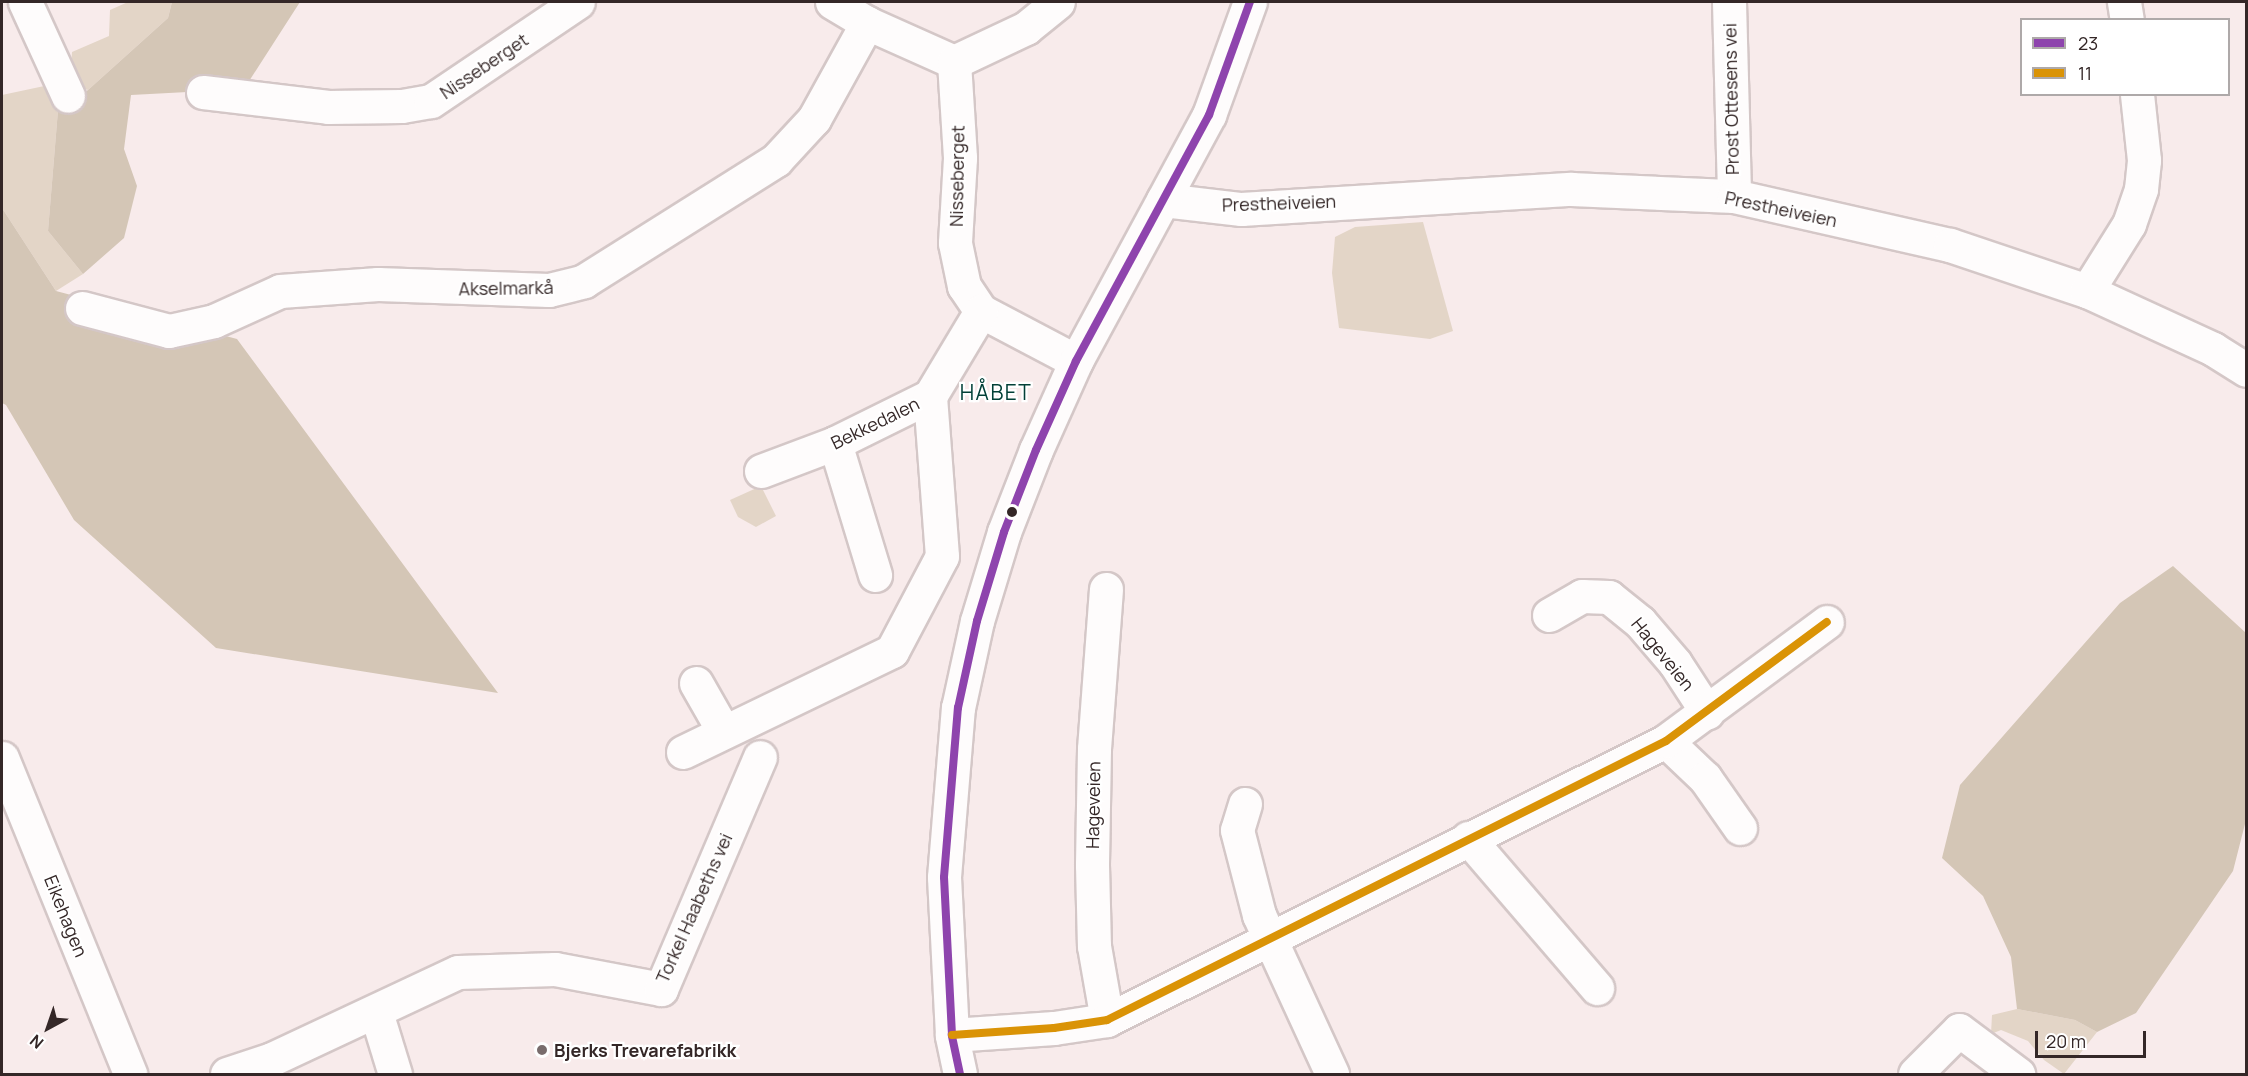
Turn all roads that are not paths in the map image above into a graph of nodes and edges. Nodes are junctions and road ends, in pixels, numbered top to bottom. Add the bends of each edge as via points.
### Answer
1 (25, 2) edge
2 (578, 2) edge
3 (832, 2) edge
4 (1058, 2) edge
5 (1250, 2) edge
6 (1729, 2) edge
7 (2124, 2) edge
8 (2127, 18) edge
9 (867, 23) junction
10 (954, 63) junction
11 (203, 92) dead end
12 (68, 96) dead end
13 (2137, 96) edge
14 (1734, 196) junction
15 (1163, 200) junction
16 (2087, 291) junction
17 (82, 308) dead end
18 (981, 311) junction
19 (1077, 361) junction
20 (2247, 370) edge
21 (930, 396) junction
22 (835, 444) junction
23 (761, 471) dead end
24 (875, 575) dead end
25 (1106, 589) dead end
26 (1549, 615) dead end
27 (1827, 622) dead end
28 (696, 683) dead end
29 (1707, 712) junction
30 (724, 732) junction
31 (1666, 741) junction
32 (683, 752) dead end
33 (760, 757) dead end
34 (2, 758) edge
35 (1245, 804) dead end
36 (1740, 828) dead end
37 (1468, 838) junction
38 (1268, 941) junction
39 (1597, 988) dead end
40 (376, 1012) junction
41 (1107, 1020) junction
42 (952, 1035) junction
43 (130, 1074) edge
44 (227, 1074) edge
45 (396, 1074) edge
46 (960, 1074) edge
47 (1332, 1074) edge
48 (1916, 1074) edge
49 (2018, 1074) edge

1 - 12 street
2 - 11 street, Nisseberget via 431,101 402,106 328,107
3 - 9 street
4 - 10 street via 1026,28
5 - 15 street via 1209,115
6 - 14 street, Prost Ottesens vei
7 - 8 street
9 - 10 street
9 - 17 street, Akselmarkå via 814,119 776,160 584,281 549,290 378,284 280,291 214,321 170,331
10 - 18 street, Nisseberget via 960,159 955,243 964,286
13 - 16 street via 2144,160 2141,189 2129,224
14 - 15 street, Prestheiveien via 1571,189 1241,209
14 - 16 street, Prestheiveien via 1950,245
15 - 19 street
16 - 20 street, Prestheiveien via 2213,349
18 - 19 street, Nisseberget
18 - 21 street, Bekkedalen
19 - 42 street via 1004,532 977,621 958,708 944,877
21 - 22 street, Bekkedalen
21 - 30 street via 942,556 892,651
22 - 23 street, Bekkedalen
22 - 24 street
25 - 41 street, Hageveien via 1094,749 1092,865 1094,945
26 - 29 street, Hageveien via 1582,596 1609,597 1640,622 1675,663
27 - 29 street
28 - 30 street
29 - 31 street
30 - 32 street
31 - 36 street via 1704,778
31 - 37 street
33 - 40 street, Torkel Haabeths vei via 661,989 555,969 458,972
34 - 43 street, Eikehagen
35 - 38 street via 1237,830
37 - 38 street
37 - 39 street
38 - 41 street
38 - 47 street
40 - 44 street, Torkel Haabeths vei
40 - 45 street
41 - 42 street
42 - 46 street
48 - 49 street via 1959,1030

